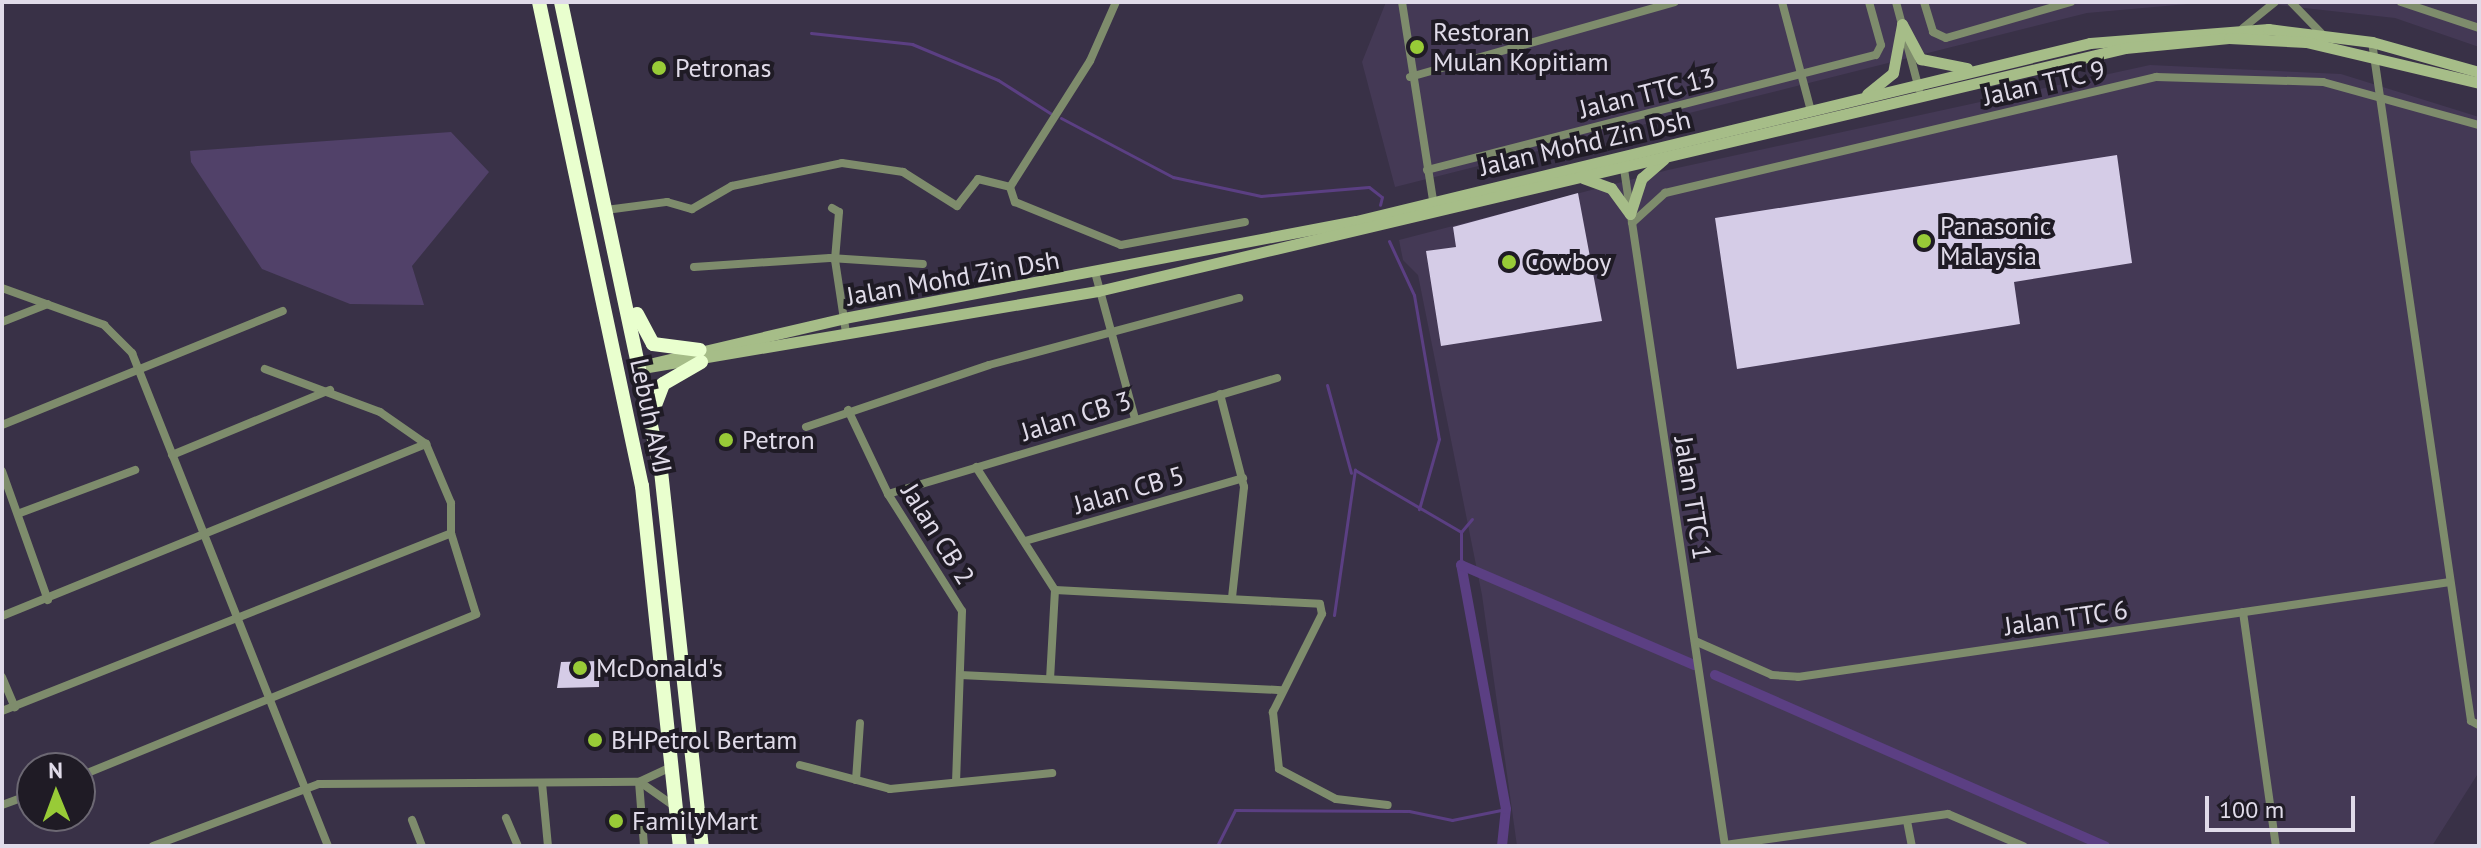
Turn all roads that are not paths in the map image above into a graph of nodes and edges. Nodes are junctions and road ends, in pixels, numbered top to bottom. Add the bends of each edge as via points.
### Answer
1 (539, 2) edge
2 (561, 2) edge
3 (1116, 2) edge
4 (1402, 2) edge
5 (1675, 2) edge
6 (1782, 2) edge
7 (1869, 2) edge
8 (1896, 2) edge
9 (1924, 2) edge
10 (2071, 2) edge
11 (2275, 2) edge
12 (2291, 2) edge
13 (2401, 2) edge
14 (1902, 24) junction
15 (2479, 28) edge
16 (2242, 29) junction
17 (2323, 35) junction
18 (2372, 47) junction
19 (1986, 67) junction
20 (2479, 72) edge
21 (1801, 74) junction
22 (1410, 77) junction
23 (2479, 83) edge
24 (1919, 89) junction
25 (2377, 93) junction
26 (1856, 100) junction
27 (1811, 111) junction
28 (2479, 125) edge
29 (1670, 155) junction
30 (1622, 161) junction
31 (1427, 170) junction
32 (1579, 177) junction
33 (1010, 187) junction
34 (1433, 202) junction
35 (832, 208) dead end
36 (606, 210) junction
37 (1437, 215) junction
38 (1631, 218) junction
39 (1245, 222) dead end
40 (835, 260) junction
41 (923, 264) dead end
42 (694, 267) dead end
43 (619, 270) junction
44 (1096, 276) junction
45 (2, 288) edge
46 (600, 290) junction
47 (1098, 291) junction
48 (1239, 298) dead end
49 (48, 304) junction
50 (283, 311) dead end
51 (844, 318) junction
52 (2, 322) edge
53 (1108, 330) junction
54 (846, 333) junction
55 (700, 356) junction
56 (640, 366) junction
57 (265, 369) dead end
58 (140, 372) junction
59 (1277, 378) dead end
60 (330, 390) junction
61 (1220, 394) junction
62 (848, 410) junction
63 (1135, 419) junction
64 (651, 422) junction
65 (2, 425) edge
66 (806, 427) dead end
67 (426, 444) junction
68 (172, 455) junction
69 (976, 467) junction
70 (135, 470) dead end
71 (2, 471) edge
72 (1243, 478) junction
73 (888, 494) junction
74 (20, 513) junction
75 (451, 533) junction
76 (205, 540) junction
77 (1025, 541) junction
78 (650, 544) junction
79 (2450, 582) junction
80 (1055, 590) junction
81 (1232, 598) junction
82 (48, 600) junction
83 (2243, 612) junction
84 (2, 616) edge
85 (237, 622) junction
86 (1695, 641) junction
87 (960, 675) junction
88 (2, 677) edge
89 (1050, 679) junction
90 (1282, 690) junction
91 (269, 702) junction
92 (15, 707) junction
93 (2, 711) edge
94 (860, 723) dead end
95 (2479, 725) edge
96 (800, 765) dead end
97 (673, 766) junction
98 (96, 770) edge
99 (1052, 773) dead end
100 (856, 780) junction
101 (639, 782) junction
102 (956, 782) junction
103 (542, 783) junction
104 (302, 787) junction
105 (1388, 805) dead end
106 (677, 811) junction
107 (506, 818) dead end
108 (412, 820) dead end
109 (1907, 821) junction
110 (153, 846) edge
111 (328, 846) edge
112 (422, 846) edge
113 (518, 846) edge
114 (548, 846) edge
115 (644, 846) edge
116 (680, 846) edge
117 (702, 846) edge
118 (1725, 846) edge
119 (1912, 846) edge
120 (2023, 846) edge
121 (2276, 846) edge

1 - 46 highway, Lebuh AMJ
2 - 36 highway, Lebuh AMJ
3 - 33 street via 1090,61
4 - 22 street
5 - 22 street
6 - 21 street
7 - 21 street, Jalan TTC 13 via 1881,45 1876,55
8 - 14 street
9 - 10 street via 1933,32 1946,38
11 - 16 street
12 - 17 street
13 - 15 street
14 - 19 main road via 1929,63
14 - 24 street
14 - 26 main road via 1893,73
16 - 17 main road, Jalan Mohd Zin Dsh
16 - 19 main road, Jalan Mohd Zin Dsh via 2112,39
17 - 18 main road, Jalan Mohd Zin Dsh
18 - 20 main road, Jalan Mohd Zin Dsh
18 - 23 main road, Jalan Mohd Zin Dsh
18 - 24 main road, Jalan Mohd Zin Dsh via 2259,39 2164,42
18 - 25 street
19 - 24 main road, Jalan Mohd Zin Dsh
21 - 27 street
21 - 31 street, Jalan TTC 13
22 - 31 street
24 - 26 main road, Jalan Mohd Zin Dsh
24 - 29 main road, Jalan Mohd Zin Dsh
25 - 28 street, Jalan TTC 9
25 - 38 street, Jalan TTC 9 via 2251,77 2156,77 1665,193
25 - 79 street
26 - 27 main road, Jalan Mohd Zin Dsh
27 - 30 main road, Jalan Mohd Zin Dsh
29 - 30 main road, Jalan Mohd Zin Dsh
29 - 38 main road via 1642,178
30 - 32 main road, Jalan Mohd Zin Dsh
30 - 34 main road, Jalan Mohd Zin Dsh
30 - 38 street, Jalan TTC 1
31 - 34 street
32 - 37 main road, Jalan Mohd Zin Dsh
32 - 38 main road via 1611,188
33 - 36 street via 978,179 957,206 903,172 842,163 732,186 692,209 667,202
33 - 39 street via 1026,208 1121,245
34 - 37 street
34 - 44 main road, Jalan Mohd Zin Dsh
35 - 40 street via 839,212
36 - 43 highway, Lebuh AMJ
37 - 47 main road, Jalan Mohd Zin Dsh
38 - 86 street, Jalan TTC 1
40 - 41 street
40 - 42 street
40 - 51 street
43 - 55 highway via 646,337 662,347
43 - 56 highway, Lebuh AMJ
44 - 47 street
44 - 51 main road, Jalan Mohd Zin Dsh
45 - 49 street
46 - 56 highway via 622,352
46 - 78 highway, Lebuh AMJ
47 - 53 street
47 - 54 main road, Jalan Mohd Zin Dsh
48 - 53 street
49 - 52 street
49 - 58 street via 117,332
50 - 58 street
51 - 54 street
51 - 55 main road, Jalan Mohd Zin Dsh
53 - 62 street
53 - 63 street
54 - 55 main road, Jalan Mohd Zin Dsh
55 - 56 main road
55 - 64 highway via 663,384
56 - 64 highway, Lebuh AMJ
56 - 78 highway via 630,394 653,510
57 - 60 street
58 - 65 street
58 - 68 street
59 - 61 street, Jalan CB 3
60 - 67 street via 403,425
60 - 68 street
61 - 63 street, Jalan CB 3
61 - 72 street
62 - 66 street
62 - 73 street, Jalan CB 2
63 - 69 street, Jalan CB 3
64 - 117 highway, Lebuh AMJ via 674,558
67 - 75 street via 451,503
67 - 76 street
68 - 76 street
69 - 73 street, Jalan CB 3
69 - 77 street
70 - 74 street
71 - 74 street
72 - 77 street, Jalan CB 5
72 - 81 street
73 - 87 street, Jalan CB 2 via 958,601
74 - 82 street
75 - 85 street
75 - 91 street via 476,614
76 - 82 street
76 - 85 street
77 - 80 street
78 - 97 highway, Lebuh AMJ
79 - 83 street, Jalan TTC 6
79 - 95 street via 2471,721
80 - 81 street
80 - 89 street
81 - 90 street via 1320,604 1322,614
82 - 84 street
83 - 86 street, Jalan TTC 6 via 1798,677 1772,675
83 - 121 street
85 - 91 street
85 - 92 street
86 - 118 street, Jalan TTC 1
87 - 89 street
87 - 102 street, Jalan CB 2
88 - 92 street
89 - 90 street
90 - 105 street via 1271,733 1282,774 1336,799
91 - 98 street
91 - 104 street
92 - 93 street
94 - 100 street
96 - 100 street
97 - 101 street
97 - 106 highway, Lebuh AMJ
99 - 102 street
100 - 102 street via 890,789
101 - 103 street
101 - 106 street
101 - 115 street
103 - 104 street
103 - 114 street
104 - 110 street
104 - 111 street
106 - 116 highway, Lebuh AMJ
107 - 113 street
108 - 112 street
109 - 118 street
109 - 119 street
109 - 120 street via 1948,814

